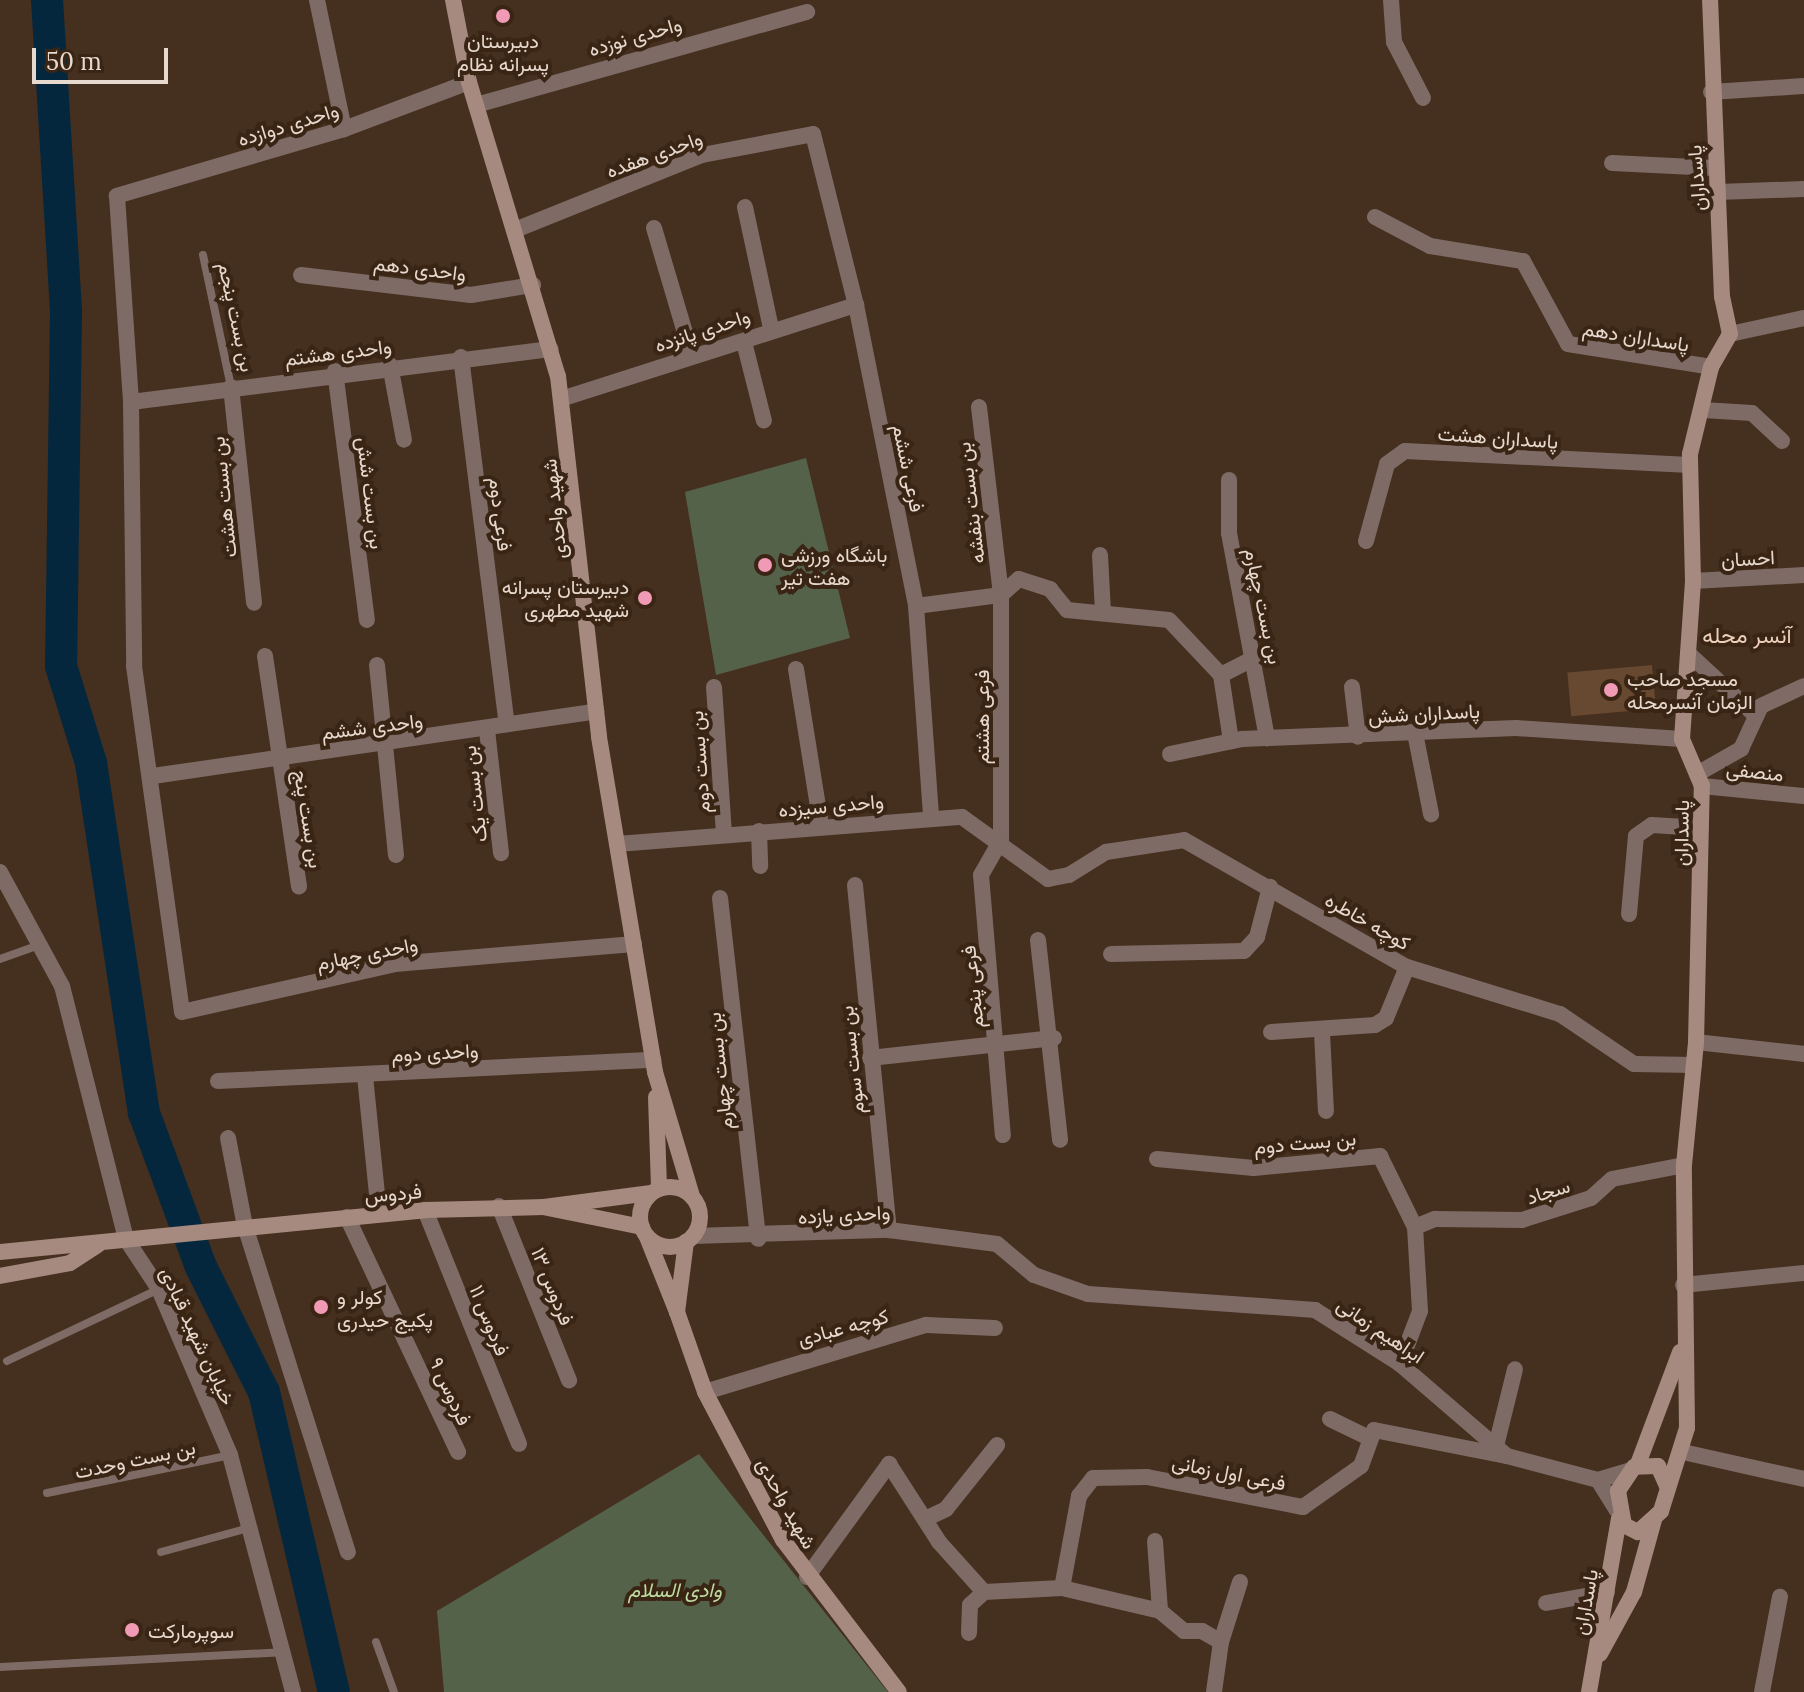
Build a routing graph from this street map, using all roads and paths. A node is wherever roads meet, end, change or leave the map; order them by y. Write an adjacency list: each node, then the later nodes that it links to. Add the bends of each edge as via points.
1 (317, 0): 11 (street)
2 (453, 0): 6 (street, شهید واحدی)
3 (1391, 0): 9 (street, via 1394,42)
4 (1710, 0): 8 (street, پاسداران)
5 (807, 12): 10 (street, واحدی نوزده)
6 (469, 82): 10 (street, شهید واحدی); 11 (street, واحدی دوازده)
7 (1803, 86): 8 (street)
8 (1711, 92): 14 (street, پاسداران)
9 (1423, 98)
10 (476, 105): 20 (street, شهید واحدی)
11 (344, 129): 37 (street, واحدی دوازده, via 117,196)
12 (813, 134): 20 (street, واحدی هفده, via 702,155); 24 (street, فرعی ششم)
13 (1612, 163): 14 (street)
14 (1714, 168): 16 (street, پاسداران)
15 (1804, 189): 16 (street)
16 (1718, 192): 27 (street, پاسداران)
17 (745, 207): 26 (street)
18 (1375, 217): 33 (street, پاسداران دهم, via 1430,246 1523,261 1568,344)
19 (654, 228): 30 (street)
20 (515, 230): 23 (street, شهید واحدی)
21 (203, 255): 35 (lane, بن بست پنجم)
22 (301, 275): 23 (street, واحدی دهم, via 471,295)
23 (533, 285): 29 (street, شهید واحدی)
24 (856, 305): 26 (street, واحدی پانزده); 51 (street, فرعی ششم)
25 (1804, 318): 27 (street)
26 (771, 328): 28 (street, واحدی پانزده)
27 (1730, 334): 33 (street, پاسداران)
28 (744, 342): 30 (street, واحدی پانزده); 40 (street)
29 (551, 349): 31 (street, واحدی هشتم); 36 (street, شهید واحدی)
30 (691, 353): 36 (street, واحدی پانزده)
31 (461, 357): 32 (street, واحدی هشتم); 65 (street, فرعی دوم)
32 (390, 365): 34 (street, واحدی هشتم); 41 (street)
33 (1711, 367): 39 (street, پاسداران)
34 (335, 371): 35 (street, واحدی هشتم); 53 (street, بن بست شش)
35 (231, 387): 37 (street, واحدی هشتم); 50 (street, بن بست هشت)
36 (561, 399): 63 (street, شهید واحدی)
37 (131, 402): 75 (street, via 134,666)
38 (979, 407): 49 (street, بن بست بنفشه)
39 (1703, 410): 42 (street, via 1752,413); 43 (street, پاسداران)
40 (764, 421)
41 (404, 440)
42 (1782, 441)
43 (1690, 465): 45 (street, پاسداران هشت, via 1405,451 1387,464); 48 (street, پاسداران)
44 (1229, 480): 56 (street, بن بست چهارم, via 1229,533)
45 (1366, 541)
46 (1100, 555): 52 (street)
47 (1804, 575): 48 (street, احسان)
48 (1693, 581): 54 (street, پاسداران)
49 (1001, 595): 51 (street); 52 (street, via 1019,579 1036,581 1067,610); 84 (street, فرعی هشتم)
50 (254, 603)
51 (916, 606): 79 (street, فرعی ششم)
52 (1103, 613): 59 (street, via 1169,620)
53 (367, 620)
54 (1688, 653): 64 (street); 70 (street, پاسداران)
55 (265, 656): 74 (street)
56 (1255, 658): 59 (street); 69 (street, بن بست چهارم)
57 (377, 665): 72 (street)
58 (796, 669): 80 (street)
59 (1221, 675): 71 (street)
60 (1804, 686): 64 (street, via 1761,706)
61 (714, 687): 83 (street, بن بست دوم)
62 (1352, 687): 68 (street)
63 (596, 711): 65 (street, واحدی ششم); 85 (street, شهید واحدی)
64 (1756, 716): 76 (street, via 1741,749)
65 (507, 724): 66 (street, واحدی ششم)
66 (487, 730): 72 (street, واحدی ششم); 86 (street, بن بست یک)
67 (1415, 733): 68 (street, پاسداران شش); 70 (street, پاسداران شش, via 1516,728); 78 (street)
68 (1358, 737): 69 (street, پاسداران شش)
69 (1267, 739): 71 (street, پاسداران شش)
70 (1682, 739): 76 (street, پاسداران)
71 (1231, 741): 73 (street, پاسداران شش)
72 (385, 746): 74 (street, واحدی ششم); 87 (street)
73 (1170, 754)
74 (279, 757): 75 (street, واحدی ششم); 92 (street, بن بست پنج)
75 (153, 776): 97 (street, واحدی چهارم, via 182,1012 395,964)
76 (1700, 780): 77 (street, منصفی); 81 (street, پاسداران)
77 (1804, 796)
78 (1431, 814)
79 (931, 817): 80 (street, واحدی سیزده); 84 (street, واحدی سیزده, via 962,817)
80 (821, 825): 82 (street, واحدی سیزده)
81 (1701, 828): 95 (street, via 1652,825 1636,836); 106 (street, پاسداران)
82 (759, 831): 83 (street, واحدی سیزده); 88 (street)
83 (724, 835): 85 (street, واحدی سیزده)
84 (1001, 840): 89 (street, واحدی سیزده); 105 (street, فرعی پنجم, via 981,875)
85 (617, 844): 97 (street, شهید واحدی)
86 (501, 853)
87 (396, 855)
88 (760, 866)
89 (1029, 870): 93 (street, كوچه خاطره, via 1048,879 1069,875 1106,852 1184,840)
90 (0, 872): 98 (street, خیابان شهید قبادی)
91 (855, 885): 108 (street, بن بست سوم)
92 (299, 887)
93 (1270, 887): 99 (street, via 1257,937 1244,951); 101 (street, كوچه خاطره)
94 (720, 898): 132 (street, بن بست چهارم)
95 (1629, 914)
96 (1038, 940): 104 (street)
97 (634, 944): 110 (street, شهید واحدی)
98 (39, 945): 100 (lane); 130 (street, خیابان شهید قبادی, via 62,986)
99 (1111, 954)
100 (0, 959)
101 (1407, 967): 103 (street, via 1386,1018); 109 (street, كوچه خاطره, via 1560,1014 1634,1064)
102 (1271, 1032): 103 (street)
103 (1322, 1033): 113 (street)
104 (1054, 1038): 105 (street); 116 (street)
105 (997, 1041): 108 (street); 114 (street, فرعی پنجم)
106 (1696, 1042): 107 (street); 109 (street, پاسداران)
107 (1804, 1054)
108 (870, 1058): 128 (street, بن بست سوم)
109 (1694, 1065): 118 (street, پاسداران)
110 (654, 1066): 111 (street, واحدی دوم); 119 (street); 120 (street)
111 (365, 1076): 112 (street, واحدی دوم); 124 (street)
112 (218, 1081)
113 (1326, 1111)
114 (1003, 1135)
115 (228, 1138): 126 (street)
116 (1060, 1140)
117 (1157, 1159): 127 (street, بن بست دوم, via 1254,1168 1380,1156)
118 (1684, 1165): 127 (street, سجاد, via 1612,1179 1577,1205 1522,1220 1435,1219); 138 (street, پاسداران)
119 (655, 1191): 120 (street); 122 (street); 129 (street, via 641,1209)
120 (692, 1196): 131 (street, via 700,1211)
121 (499, 1206): 122 (street, فردوس); 123 (street, فردوس); 146 (street, فردوس ۱۳)
122 (544, 1207): 129 (street)
123 (425, 1210): 124 (street, فردوس); 150 (street, فردوس ۱۱)
124 (379, 1214): 125 (street, فردوس)
125 (347, 1217): 126 (street, فردوس); 153 (street, فردوس ۹)
126 (245, 1226): 130 (street, فردوس); 167 (street)
127 (1415, 1227): 144 (street, بن بست دوم, via 1420,1311)
128 (889, 1230): 132 (street, واحدی یازده); 136 (street, واحدی یازده, via 997,1244)
129 (644, 1232): 131 (street, via 662,1245); 140 (street, شهید واحدی)
130 (131, 1238): 133 (street, فردوس); 139 (street, خیابان شهید قبادی)
131 (690, 1239): 132 (street, واحدی یازده); 140 (street)
132 (758, 1239)
133 (98, 1245): 134 (street); 137 (street, via 70,1263)
134 (0, 1252)
135 (1804, 1273): 138 (street)
136 (1034, 1275): 144 (street, ابراهیم زمانی, via 1088,1294 1315,1310)
137 (0, 1276)
138 (1683, 1285): 142 (street, پاسداران)
139 (159, 1289): 143 (lane); 155 (street, خیابان شهید قبادی)
140 (677, 1312): 147 (street, شهید واحدی)
141 (995, 1328): 147 (street, کوچه عبادی, via 926,1325)
142 (1683, 1343): 154 (street, پاسداران); 156 (street, پاسداران)
143 (7, 1361)
144 (1400, 1364): 152 (street, ابراهیم زمانی)
145 (1515, 1369): 152 (street)
146 (569, 1380)
147 (705, 1392): 168 (street, شهید واحدی)
148 (1330, 1419): 149 (street)
149 (1367, 1437): 152 (street, via 1380,1429); 170 (street, فرعی اول زمانی, via 1361,1466 1303,1507 1147,1477 1093,1478 1079,1496)
150 (519, 1444)
151 (997, 1445): 162 (street, via 946,1509)
152 (1501, 1451): 158 (street, ابراهیم زمانی)
153 (458, 1452)
154 (1683, 1452): 157 (street); 159 (street, پاسداران)
155 (230, 1455): 160 (lane, بن بست وحدت); 164 (street, خیابان شهید قبادی)
156 (1634, 1467): 158 (street); 159 (street, via 1658,1466); 161 (street, پاسداران)
157 (1804, 1479)
158 (1598, 1480): 161 (street)
159 (1667, 1486): 163 (street, پاسداران)
160 (47, 1493)
161 (1618, 1515): 163 (street, via 1638,1532); 172 (street, پاسداران)
162 (925, 1519): 168 (street, via 889,1464); 171 (street)
163 (1654, 1520): 180 (street, پاسداران, via 1634,1592)
164 (250, 1527): 166 (lane); 179 (street, خیابان شهید قبادی)
165 (1155, 1541): 175 (street)
166 (161, 1552)
167 (348, 1552)
168 (807, 1577): 184 (street, شهید واحدی)
169 (1240, 1582): 178 (street)
170 (1062, 1588): 171 (street); 175 (street)
171 (984, 1592): 176 (street, via 970,1605)
172 (1607, 1592): 174 (street); 180 (street, پاسداران)
173 (1780, 1597): 187 (street)
174 (1546, 1603)
175 (1160, 1611): 178 (street, via 1184,1631 1202,1631)
176 (969, 1633)
177 (376, 1642): 183 (lane)
178 (1221, 1642): 185 (street)
179 (283, 1652): 181 (lane); 182 (street, خیابان شهید قبادی)
180 (1594, 1666): 186 (street, پاسداران)
181 (0, 1667)
182 (293, 1692)
183 (394, 1692)
184 (899, 1692)
185 (1214, 1692)
186 (1589, 1692)
187 (1762, 1692)

